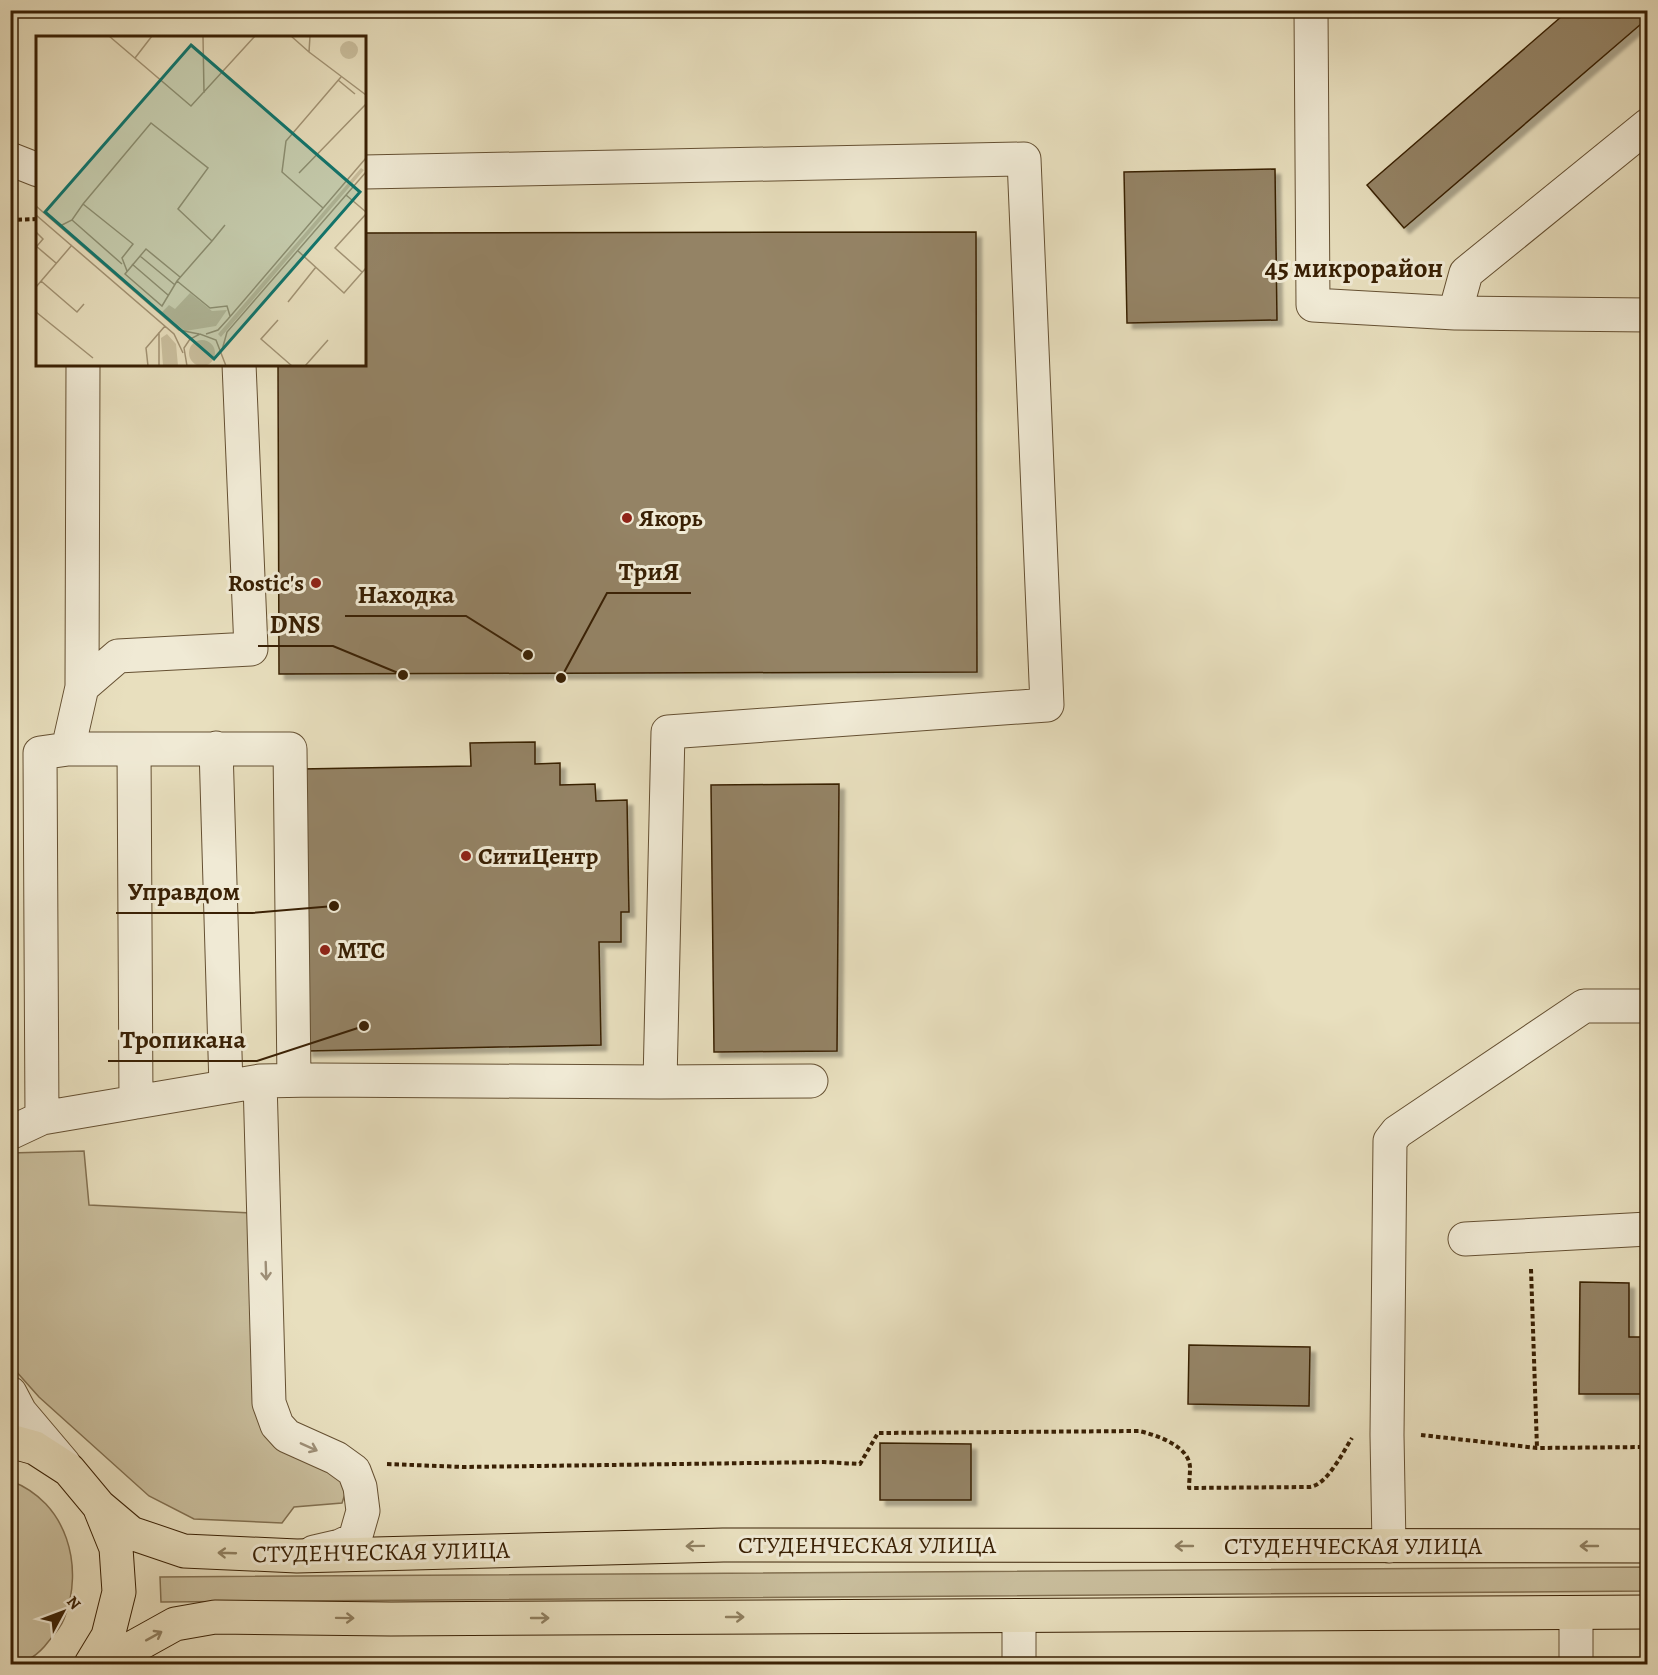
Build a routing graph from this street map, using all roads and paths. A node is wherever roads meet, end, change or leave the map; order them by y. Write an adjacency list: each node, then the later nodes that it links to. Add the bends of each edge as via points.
1 (1311, 10): 8 (street, via 1313,305)
2 (1647, 125): 8 (street, via 1466,273)
3 (10, 159): 4 (street)
4 (36, 169)
5 (366, 172): 19 (street, via 1024,159 1047,705 668,732)
6 (10, 219): 7 (path)
7 (36, 219)
8 (1455, 313): 9 (street)
9 (1647, 315)
10 (83, 366): 12 (street)
11 (239, 366): 12 (street, via 250,649 118,657)
12 (82, 687): 14 (street)
13 (216, 748): 15 (street); 17 (street, via 290,748); 21 (street)
14 (68, 749): 15 (street); 23 (street, via 40,753)
15 (134, 749): 22 (street)
16 (1647, 1006): 29 (street, via 1584,1006 1396,1132 1390,1141)
17 (294, 1080): 18 (street); 19 (street)
18 (260, 1081): 21 (street); 38 (street, one-way to 38, via 270,1403 276,1425 287,1436 336,1458 354,1471 363,1511 355,1539)
19 (660, 1082): 20 (street)
20 (811, 1082)
21 (226, 1087): 22 (street)
22 (136, 1102): 23 (street)
23 (42, 1118): 24 (street)
24 (10, 1133)
25 (1647, 1229): 26 (street)
26 (1530, 1236): 27 (street); 32 (path)
27 (1465, 1239)
28 (10, 1393): 34 (street, via 20,1412)
29 (1387, 1435): 32 (path, via 1422,1435); 33 (path, via 1354,1435 1327,1476 1310,1487 1189,1488 1188,1459 1170,1441 1139,1431 878,1433 860,1464); 36 (street)
30 (10, 1441): 34 (main road, via 35,1448)
31 (1647, 1447): 32 (path)
32 (1537, 1448)
33 (381, 1464)
34 (69, 1470): 35 (main road)
35 (99, 1506): 38 (main road, СТУДЕНЧЕСКАЯ УЛИЦА, one-way to 35, via 184,1551 131,1533); 42 (main road, via 116,1548 119,1592 108,1636)
36 (1389, 1546): 37 (main road, СТУДЕНЧЕСКАЯ УЛИЦА, one-way to 36); 38 (main road, СТУДЕНЧЕСКАЯ УЛИЦА, one-way to 38, via 723,1545)
37 (1647, 1546)
38 (297, 1556)
39 (1647, 1612): 40 (main road)
40 (1576, 1613): 41 (main road); 45 (street)
41 (1019, 1616): 43 (main road, one-way to 41, via 175,1624 215,1617); 44 (street)
42 (91, 1665)
43 (103, 1665)
44 (1019, 1665)
45 (1576, 1665)

